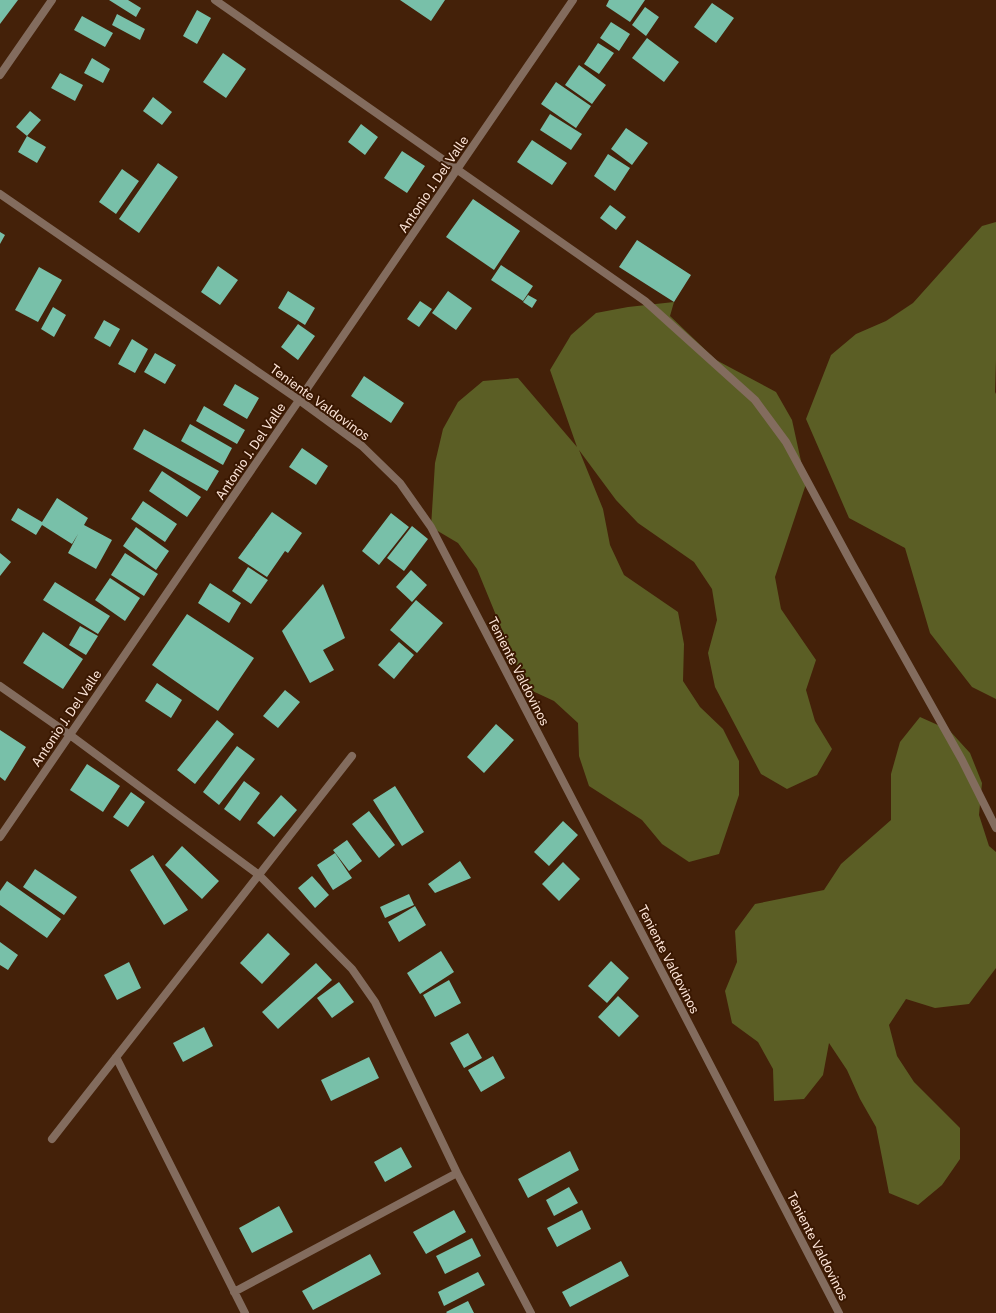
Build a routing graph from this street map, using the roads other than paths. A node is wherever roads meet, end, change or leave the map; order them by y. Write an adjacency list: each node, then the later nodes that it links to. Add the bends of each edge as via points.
1 (52, 0): 4 (street)
2 (215, 0): 5 (street)
3 (573, 0): 5 (street, Antonio J. Del Valle)
4 (0, 76)
5 (458, 169): 7 (street, Antonio J. Del Valle); 11 (street, via 645,301 756,400 786,442 962,760)
6 (0, 194): 7 (street, Teniente Valdovinos)
7 (299, 400): 9 (street, Antonio J. Del Valle); 20 (street, Teniente Valdovinos, via 362,446 400,483 431,527)
8 (0, 686): 9 (street)
9 (70, 735): 12 (street, Antonio J. Del Valle); 13 (street)
10 (352, 756): 13 (street)
11 (996, 828)
12 (0, 836)
13 (259, 875): 14 (street); 16 (street, via 352,970 375,1002)
14 (116, 1057): 15 (street); 17 (street)
15 (52, 1139)
16 (457, 1173): 17 (street); 19 (street)
17 (234, 1292): 18 (street)
18 (245, 1313)
19 (531, 1313)
20 (839, 1313)

